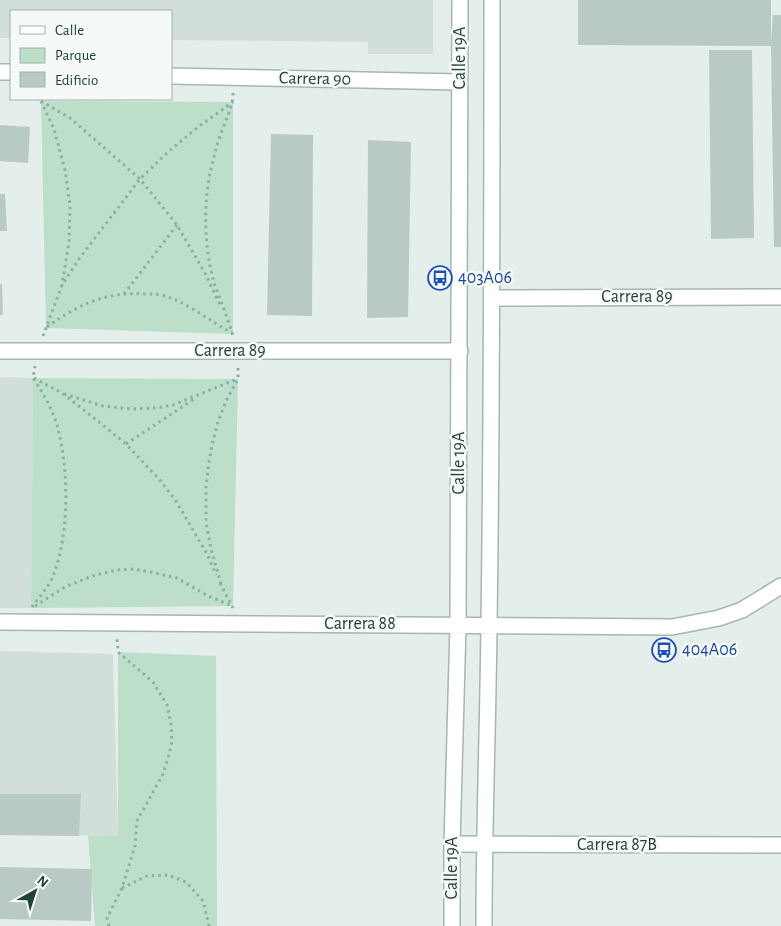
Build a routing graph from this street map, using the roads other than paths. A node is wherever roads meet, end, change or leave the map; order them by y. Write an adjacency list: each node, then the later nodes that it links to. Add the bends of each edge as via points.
1 (460, 0): 4 (street, Calle 19A)
2 (492, 0): 6 (street, Calle 19A)
3 (172, 76): 4 (street, Carrera 90)
4 (459, 82): 7 (street, Calle 19A)
5 (781, 297): 6 (street, Carrera 89)
6 (492, 298): 12 (street, Calle 19A)
7 (460, 351): 8 (street, Carrera 89); 11 (street, Calle 19A)
8 (0, 352)
9 (781, 586): 12 (street, Carrera 88, via 742,610 672,627)
10 (0, 622): 11 (street, Carrera 88)
11 (458, 625): 12 (street, Carrera 88); 13 (street, Calle 19A)
12 (489, 625): 14 (street, Calle 19A)
13 (452, 844): 14 (street, Carrera 87B); 16 (street, Calle 19A)
14 (484, 845): 15 (street, Carrera 87B); 17 (street, Calle 19A)
15 (781, 845)
16 (452, 926)
17 (484, 926)

